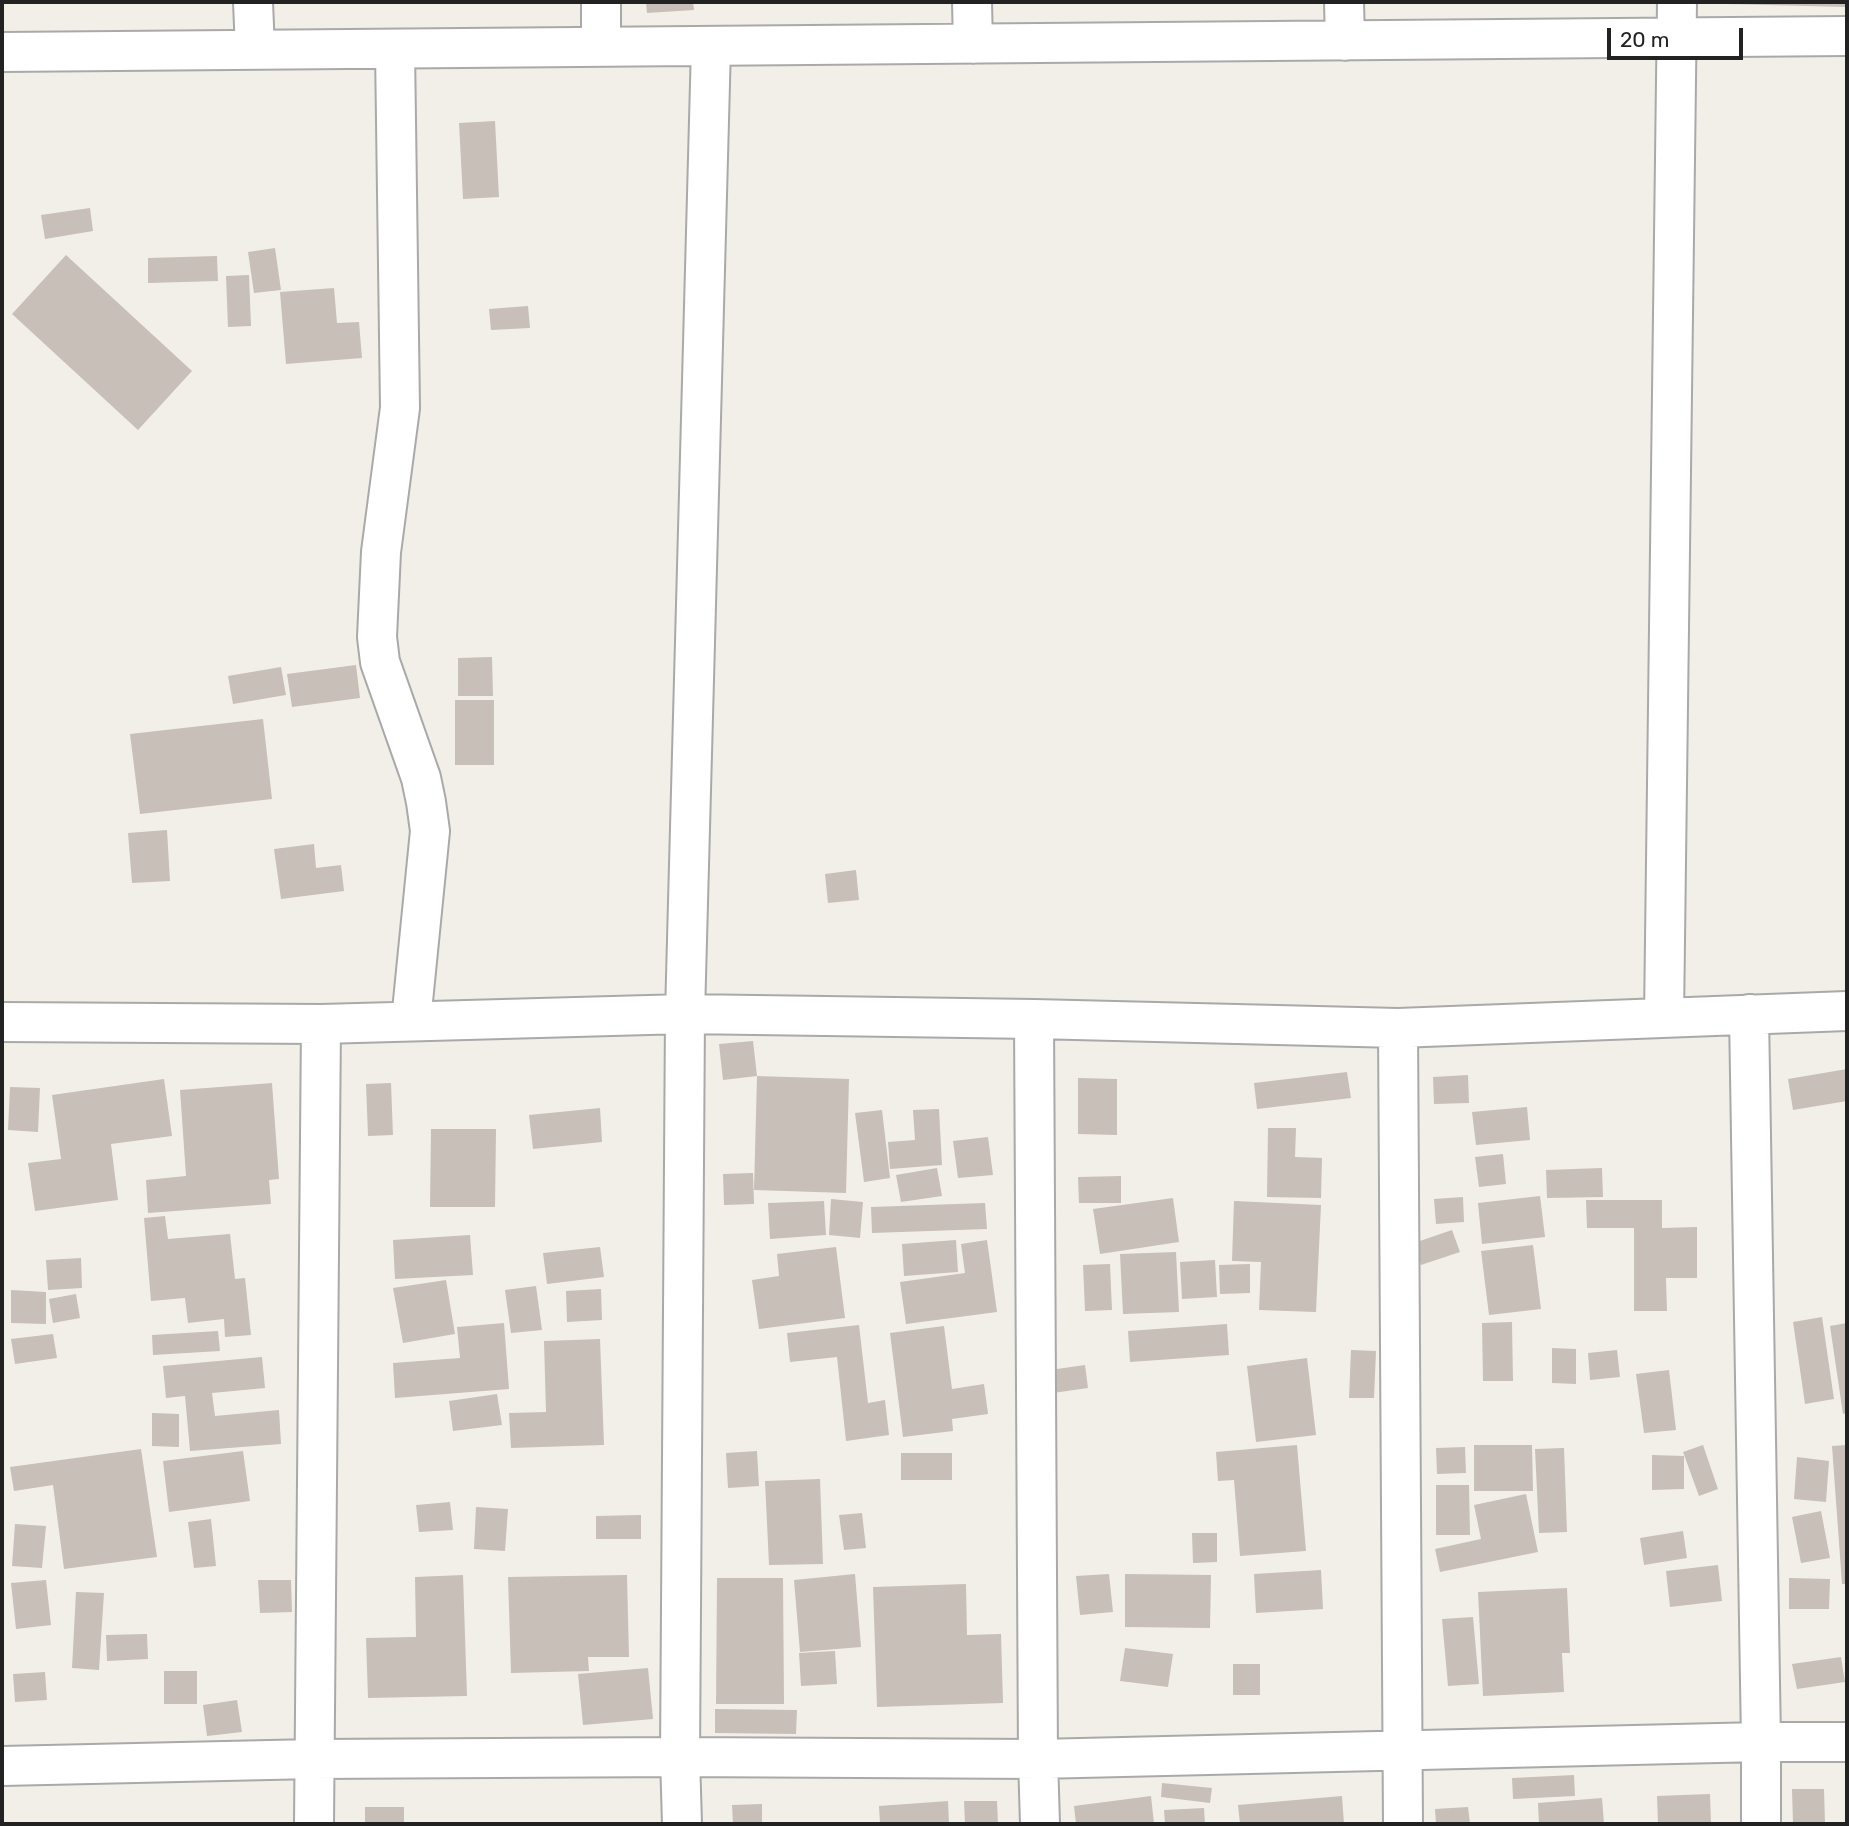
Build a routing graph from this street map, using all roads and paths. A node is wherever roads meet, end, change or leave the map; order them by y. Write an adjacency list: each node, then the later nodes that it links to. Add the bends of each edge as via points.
1 (253, 2): 12 (street)
2 (601, 2): 10 (street)
3 (972, 2): 8 (street)
4 (1344, 2): 7 (street)
5 (1677, 20): 6 (street); 7 (street); 17 (street)
6 (1847, 36)
7 (1345, 41): 8 (street)
8 (974, 44): 9 (street)
9 (711, 46): 10 (street); 15 (street)
10 (601, 47): 11 (street)
11 (395, 49): 12 (street); 19 (street, via 400,408 381,552 377,637 380,662 421,778 430,831)
12 (255, 50): 13 (street)
13 (2, 52)
14 (1847, 1011): 16 (street)
15 (685, 1014): 18 (street); 19 (street); 26 (street)
16 (1749, 1014): 17 (street); 23 (street)
17 (1664, 1018): 22 (street)
18 (1034, 1019): 22 (street); 28 (street)
19 (411, 1021): 21 (street)
20 (2, 1022): 21 (street)
21 (321, 1024): 27 (street)
22 (1398, 1028): 25 (street)
23 (1761, 1741): 24 (street); 25 (street); 34 (street)
24 (1847, 1742)
25 (1401, 1749): 28 (street); 33 (street)
26 (680, 1757): 27 (street); 28 (street); 31 (street)
27 (314, 1759): 29 (street); 30 (street)
28 (1038, 1759): 32 (street)
29 (2, 1766)
30 (314, 1824)
31 (682, 1824)
32 (1040, 1824)
33 (1403, 1824)
34 (1761, 1824)

